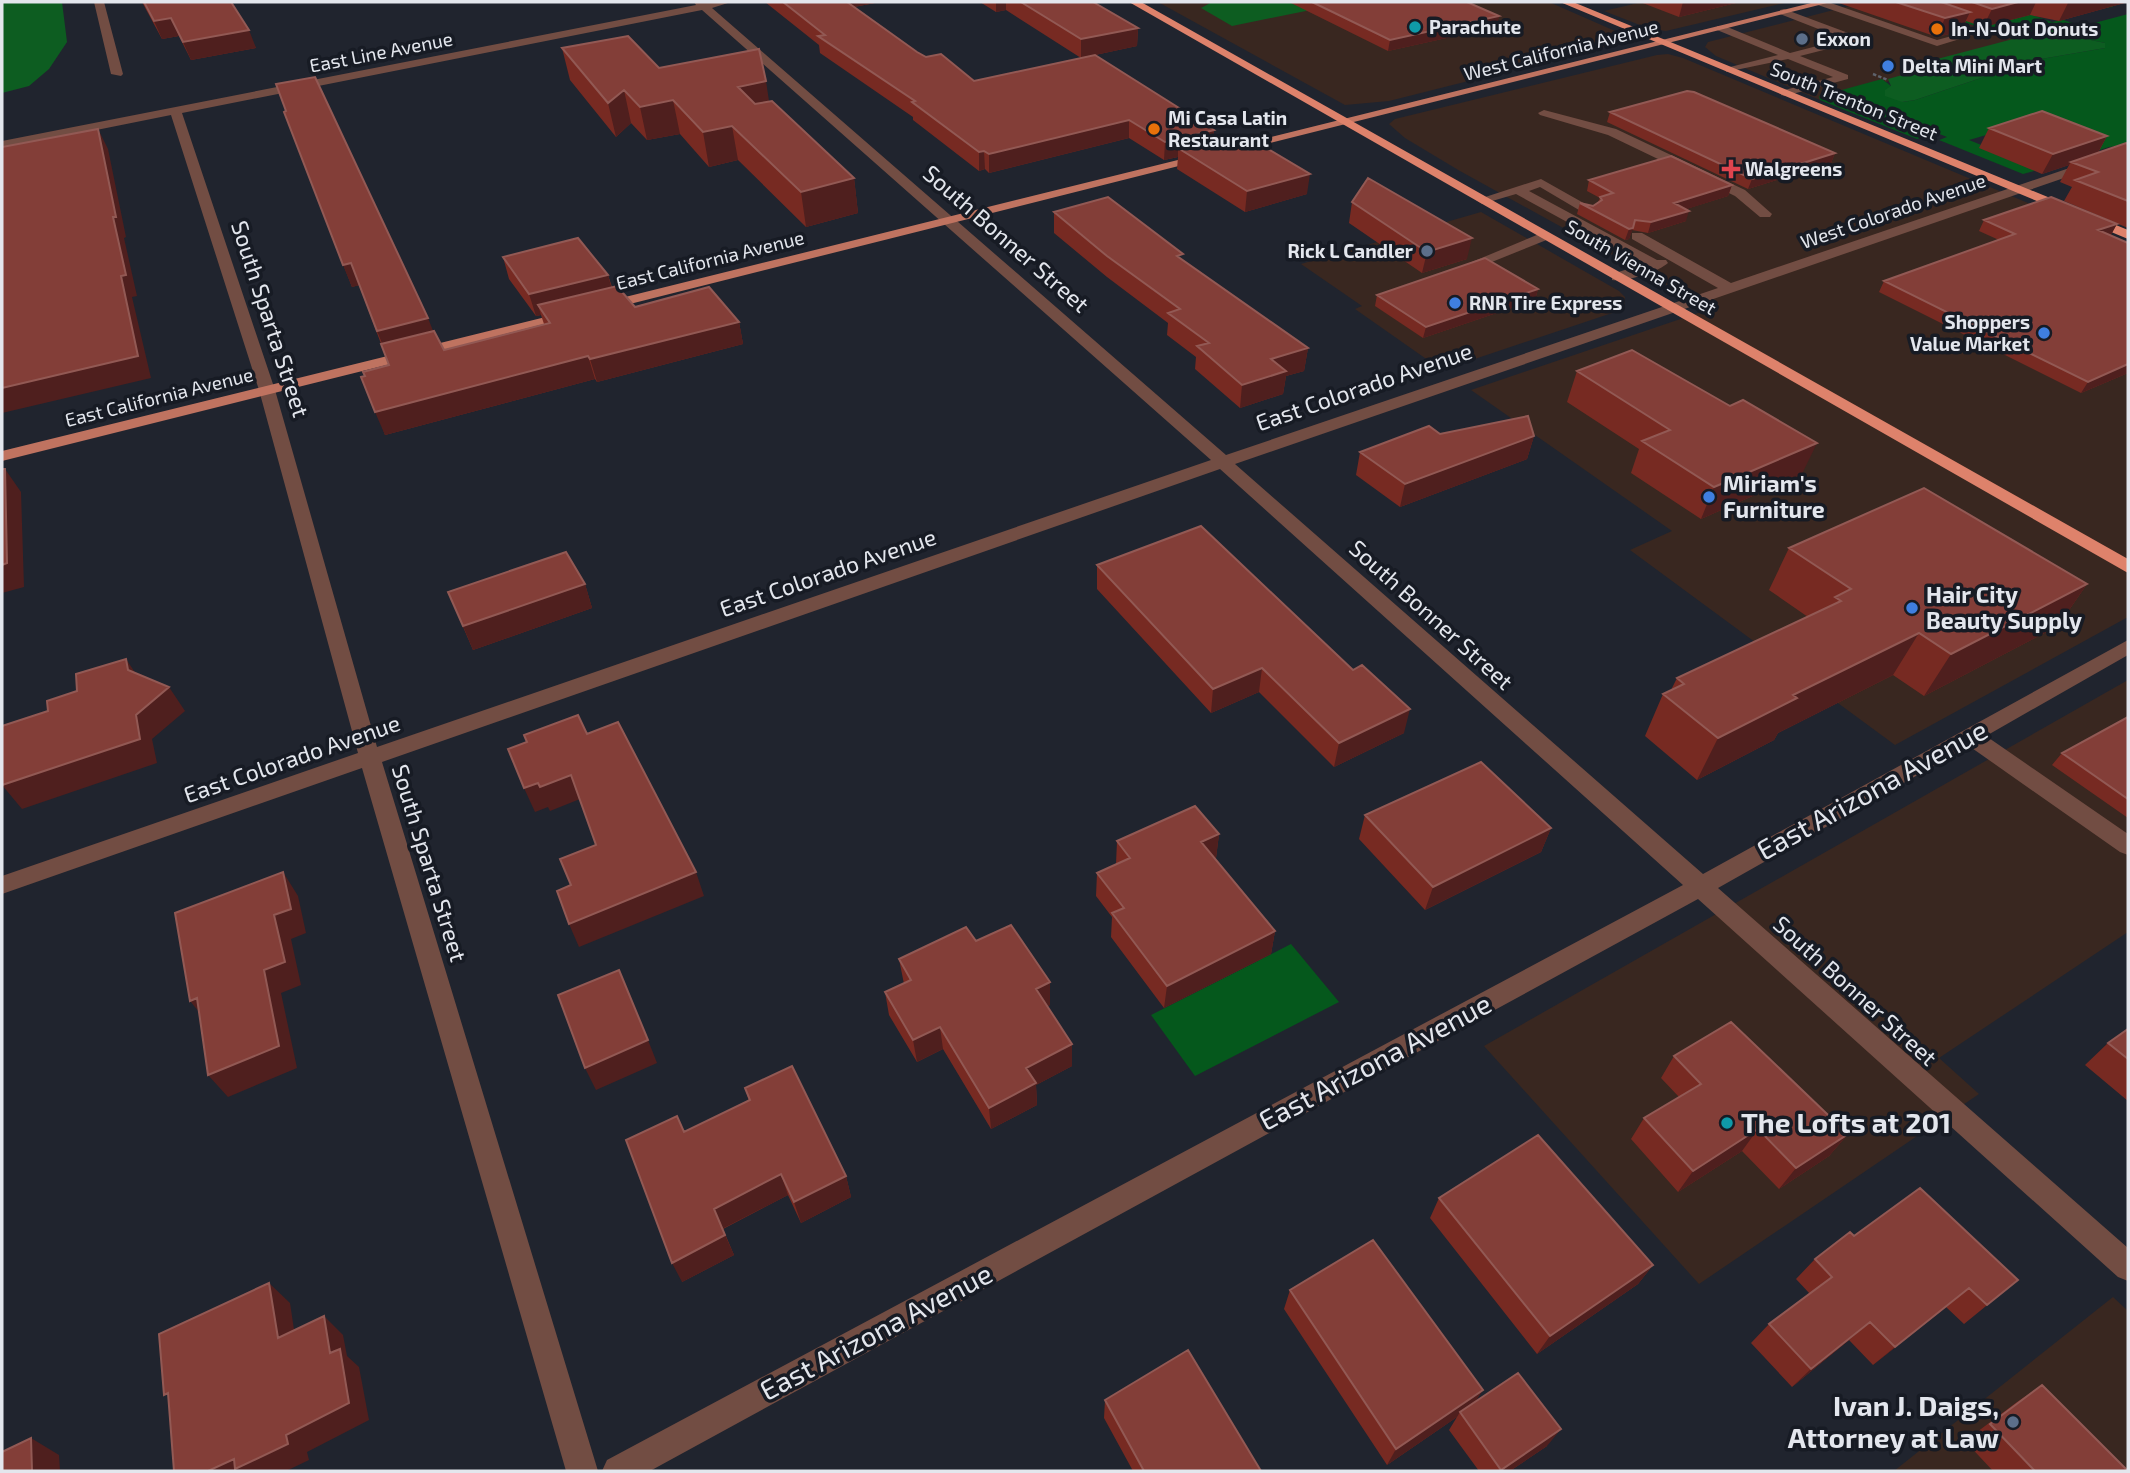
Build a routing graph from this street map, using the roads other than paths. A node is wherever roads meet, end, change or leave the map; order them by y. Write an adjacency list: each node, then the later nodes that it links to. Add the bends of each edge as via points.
1 (99, 2): 13 (street)
2 (726, 2): 6 (street, East Line Avenue)
3 (1134, 2): 17 (highway, South Vienna Street)
4 (1565, 2): 10 (highway, South Trenton Street)
5 (1824, 2): 7 (main road, West California Avenue); 8 (street, via 1937,44 1981,31)
6 (702, 4): 15 (street, East Line Avenue); 25 (street, South Bonner Street)
7 (1784, 12): 9 (main road, West California Avenue); 11 (street, via 1855,39)
8 (1956, 23)
9 (1721, 28): 10 (main road, West California Avenue); 11 (street)
10 (1663, 42): 12 (highway, South Trenton Street); 17 (main road, West California Avenue)
11 (1789, 55): 12 (street); 14 (street, via 1844,77)
12 (1730, 70): 14 (highway, South Trenton Street)
13 (117, 74)
14 (1785, 93): 20 (highway, South Trenton Street)
15 (175, 110): 18 (street, East Line Avenue); 35 (street, South Sparta Street)
16 (1544, 113): 24 (street, via 1612,132 1740,193)
17 (1345, 122): 22 (highway, South Vienna Street); 25 (main road, East California Avenue)
18 (2, 145)
19 (2128, 152): 20 (street, West Colorado Avenue)
20 (2017, 188): 26 (highway, South Trenton Street); 33 (street, West Colorado Avenue)
21 (1518, 190): 22 (street); 23 (street, via 1541,183); 30 (street)
22 (1482, 200): 27 (highway, South Vienna Street)
23 (1589, 210)
24 (1765, 214)
25 (949, 221): 35 (main road, East California Avenue); 37 (street, South Bonner Street)
26 (2128, 235)
27 (1544, 236): 31 (street); 32 (highway, South Vienna Street)
28 (1637, 236): 29 (street)
29 (1676, 258): 30 (street); 33 (street)
30 (1656, 265): 32 (street)
31 (1450, 272)
32 (1617, 277): 34 (highway, South Vienna Street)
33 (1729, 288): 34 (street, West Colorado Avenue)
34 (1671, 309): 37 (street, East Colorado Avenue); 38 (highway, South Vienna Street)
35 (267, 390): 36 (main road, East California Avenue); 41 (street, South Sparta Street)
36 (2, 456)
37 (1223, 462): 41 (street, East Colorado Avenue); 44 (street, South Bonner Street)
38 (2128, 567)
39 (2128, 647): 40 (street, East Arizona Avenue)
40 (1969, 736): 42 (street); 44 (street, East Arizona Avenue)
41 (370, 758): 43 (street, East Colorado Avenue); 46 (street, South Sparta Street)
42 (2122, 842)
43 (2, 885)
44 (1700, 887): 45 (street, South Bonner Street); 47 (street, East Arizona Avenue)
45 (2128, 1267)
46 (582, 1471)
47 (618, 1471)

